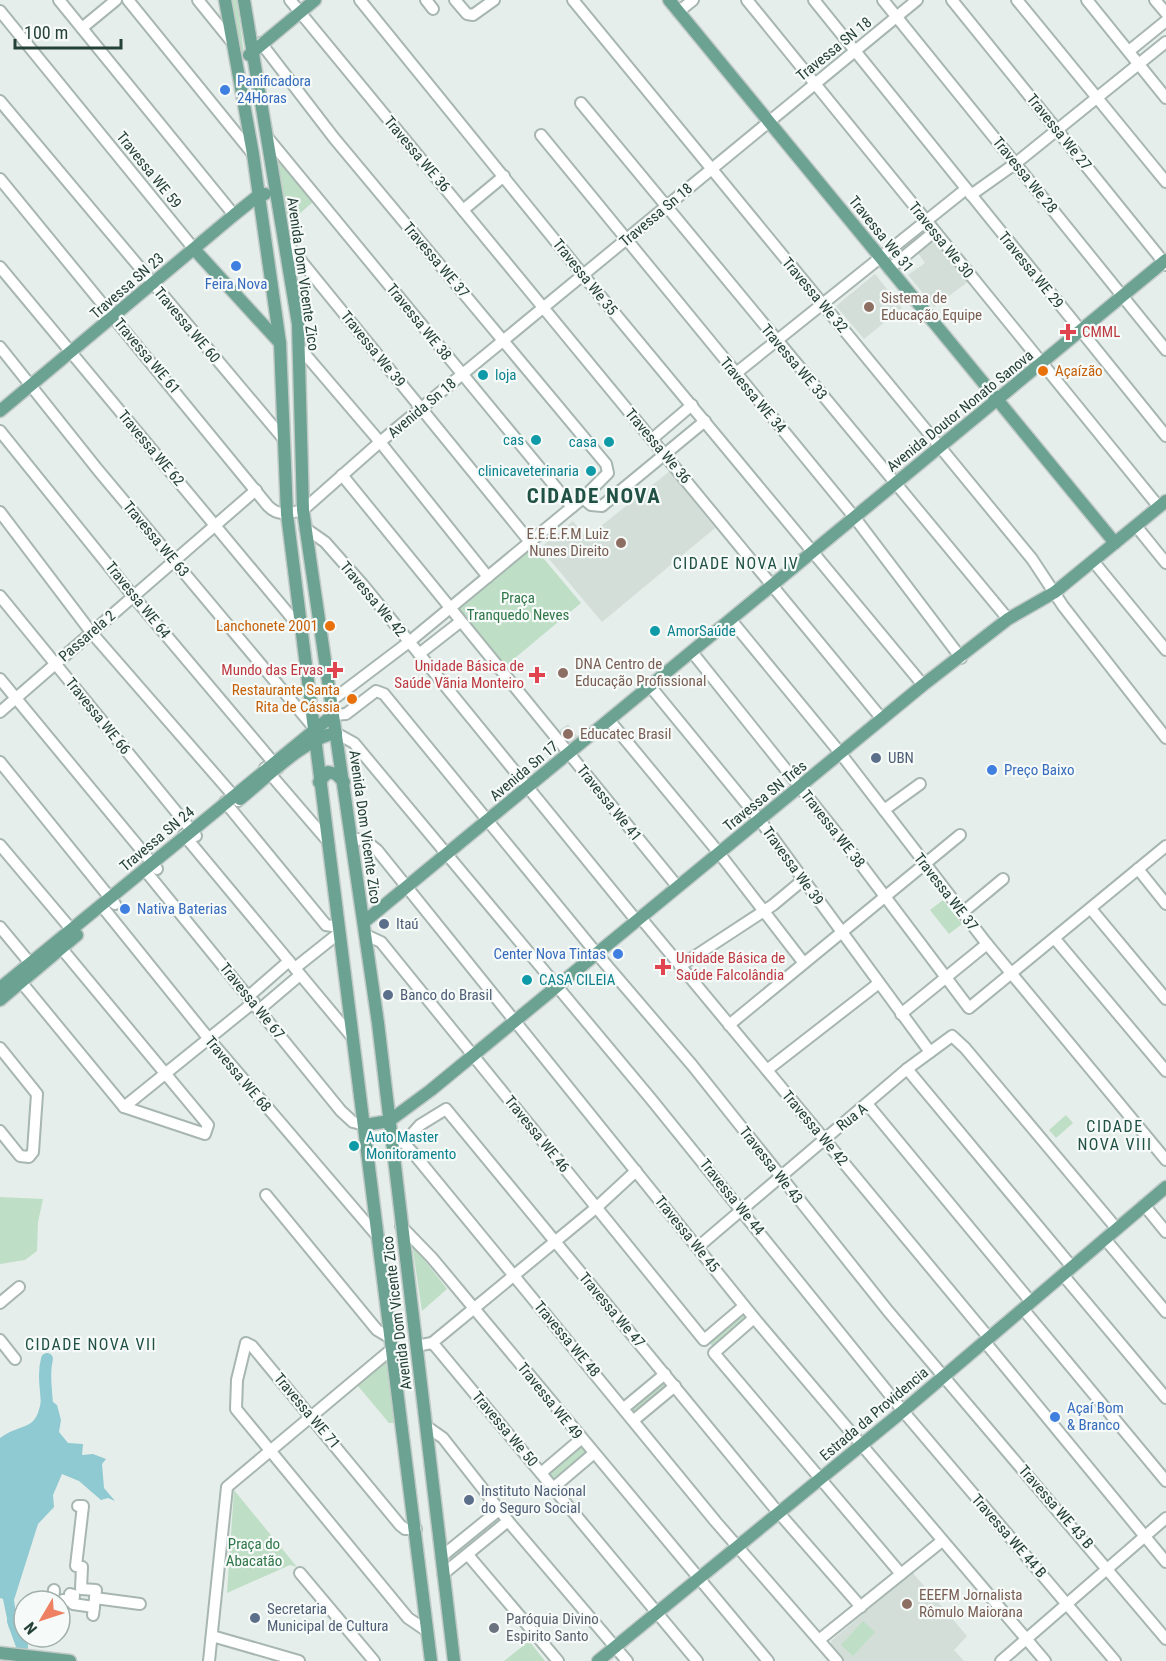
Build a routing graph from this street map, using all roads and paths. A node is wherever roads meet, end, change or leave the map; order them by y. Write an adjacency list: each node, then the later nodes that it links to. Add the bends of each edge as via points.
1 (59, 0): 30 (street)
2 (116, 0): 30 (street)
3 (128, 0): 47 (street)
4 (198, 0): 31 (street)
5 (225, 0): 31 (main road)
6 (244, 0): 33 (main road, Avenida Dom Vicente Zico)
7 (290, 0): 25 (street, Travessa WE 36)
8 (315, 0): 25 (main road)
9 (360, 0): 50 (street, Travessa We 35)
10 (455, 0): 23 (street, via 470,15)
11 (494, 0): 23 (street)
12 (573, 0): 49 (street, Travessa We 32)
13 (669, 0): 26 (main road, Travessa We 31)
14 (693, 0): 26 (street)
15 (747, 0): 38 (street, Travessa We 30)
16 (814, 0): 34 (street)
17 (883, 0): 28 (street, Travessa We 28)
18 (917, 0): 28 (street, Travessa SN 18)
19 (952, 0): 44 (street, Travessa We 27)
20 (1017, 0): 39 (street)
21 (1087, 0): 35 (street)
22 (1155, 0): 27 (street)
23 (479, 4)
24 (0, 11): 63 (street, Travessa WE 59)
25 (300, 12): 33 (main road); 57 (street, Travessa WE 36)
26 (678, 12): 43 (main road, Travessa We 31)
27 (1166, 13)
28 (897, 16): 34 (street, Travessa SN 18); 48 (street, Travessa We 28)
29 (1166, 21): 35 (street)
30 (82, 28): 58 (street)
31 (232, 42): 36 (main road)
32 (1166, 42): 37 (street)
33 (257, 47): 36 (main road); 46 (main road, Avenida Dom Vicente Zico); 76 (street, Travessa WE 37)
34 (856, 50): 38 (street, Travessa SN 18); 54 (street)
35 (1129, 51): 37 (street)
36 (236, 63): 47 (main road)
37 (1139, 64): 39 (street); 40 (street)
38 (813, 85): 43 (street, Travessa SN 18); 59 (street, Travessa We 30)
39 (1097, 98): 44 (street); 52 (street)
40 (1166, 98)
41 (0, 101): 69 (street, Travessa WE 60)
42 (581, 103): 56 (street, Travessa WE 33)
43 (770, 121): 49 (street, Travessa Sn 18); 64 (main road, Travessa We 31)
44 (1057, 130): 48 (street); 65 (street, Travessa We 27)
45 (541, 135): 62 (street, Travessa WE 34)
46 (267, 137): 53 (main road, Avenida Dom Vicente Zico); 84 (street, Travessa WE 38)
47 (253, 154): 55 (main road)
48 (1016, 163): 54 (street); 70 (street, Travessa We 28)
49 (710, 170): 56 (street, Travessa Sn 18); 71 (street, Travessa We 32)
50 (504, 176): 57 (street); 68 (street, Travessa We 35)
51 (0, 179): 73 (street, Travessa WE 61)
52 (1166, 182)
53 (277, 192): 55 (main road, Travessa SN 23); 61 (main road, Avenida Dom Vicente Zico)
54 (968, 192): 59 (street); 74 (street, Travessa WE 29)
55 (259, 195): 58 (main road, Travessa SN 23); 77 (main road)
56 (665, 207): 62 (street, Travessa Sn 18); 75 (street, Travessa WE 33)
57 (463, 210): 72 (street, Travessa WE 36)
58 (234, 215): 63 (main road, Travessa SN 23)
59 (925, 221): 60 (street, Travessa We 30); 64 (street)
60 (934, 232): 67 (street); 82 (street, Travessa We 30)
61 (284, 240): 79 (main road, Avenida Dom Vicente Zico); 88 (street, Travessa We 39)
62 (626, 241): 68 (street, Travessa Sn 18); 83 (street, Travessa WE 34)
63 (194, 249): 69 (main road, Travessa SN 23); 77 (main road, Travessa WE 59)
64 (881, 257): 67 (main road, Travessa We 31); 71 (street)
65 (1165, 263): 70 (main road, Avenida Doutor Nonato Sanova)
66 (0, 267): 81 (street, Travessa WE 62)
67 (889, 269): 86 (main road, Travessa We 31)
68 (583, 275): 72 (street, Travessa Sn 18); 87 (street, Travessa We 35)
69 (152, 284): 73 (main road, Travessa SN 23); 93 (street, Travessa WE 60)
70 (1123, 297): 74 (main road, Avenida Doutor Nonato Sanova); 80 (street, Travessa We 28)
71 (823, 305): 75 (street); 96 (street, Travessa We 32)
72 (542, 309): 76 (street, Avenida Sn 18); 94 (street, Travessa We 36)
73 (114, 317): 81 (main road, Travessa SN 23); 100 (street, Travessa WE 61)
74 (1080, 332): 82 (main road, Avenida Doutor Nonato Sanova); 92 (street, Travessa WE 29)
75 (776, 340): 83 (street); 99 (street, Travessa WE 33)
76 (503, 341): 84 (street, Avenida Sn 18); 101 (street, Travessa WE 37, via 606,464 607,477)
77 (280, 343): 93 (main road)
78 (0, 347): 85 (street, Travessa WE 63)
79 (300, 347): 95 (street); 104 (main road, Avenida Dom Vicente Zico)
80 (1166, 350)
81 (72, 353): 85 (main road, Travessa SN 23); 108 (street, Travessa WE 62)
82 (1041, 364): 86 (main road, Avenida Doutor Nonato Sanova); 102 (street, Travessa We 30)
83 (735, 374): 107 (street, Travessa WE 34)
84 (462, 375): 88 (street, Avenida Sn 18); 103 (street, Travessa WE 38)
85 (31, 385): 89 (main road, Travessa SN 23); 114 (street, Travessa WE 63)
86 (998, 400): 96 (main road, Avenida Doutor Nonato Sanova); 112 (main road, Travessa We 31)
87 (692, 405): 90 (street, Travessa We 35); 94 (street)
88 (422, 408): 95 (street, Avenida Sn 18); 111 (street, Travessa We 39)
89 (0, 411)
90 (705, 421): 97 (street); 113 (street, Travessa We 35)
91 (0, 431): 121 (street, Travessa WE 64)
92 (1166, 436)
93 (282, 437): 106 (main road)
94 (652, 438): 97 (street, Travessa We 36)
95 (380, 442): 98 (street, Avenida Sn 18); 117 (street)
96 (940, 448): 99 (main road, Avenida Doutor Nonato Sanova); 119 (street, Travessa We 32)
97 (665, 453): 101 (street, via 602,506 591,505); 118 (street, Travessa We 36)
98 (342, 475): 104 (street, Avenida Sn 18); 122 (street)
99 (895, 483): 107 (main road, Avenida Doutor Nonato Sanova); 123 (street, Travessa WE 33)
100 (255, 490): 106 (street, Travessa WE 61, via 272,510); 108 (street, Passarela 2)
101 (583, 498): 103 (street)
102 (1162, 504): 109 (main road, Travessa SN Três)
103 (572, 507): 111 (street)
104 (303, 510): 106 (street); 110 (main road, Avenida Dom Vicente Zico)
105 (0, 512): 127 (street)
106 (287, 514): 126 (main road)
107 (855, 518): 113 (main road, Avenida Doutor Nonato Sanova); 132 (street, Travessa WE 34)
108 (215, 525): 114 (street, Passarela 2); 126 (street, Travessa WE 62)
109 (1136, 526): 112 (main road, Travessa SN Três); 116 (street)
110 (305, 528): 128 (street, Travessa We 42, via 325,542); 138 (main road, Avenida Dom Vicente Zico)
111 (530, 542): 117 (street)
112 (1115, 543): 115 (main road, Travessa SN Três)
113 (813, 552): 118 (main road, Avenida Doutor Nonato Sanova); 135 (street)
114 (174, 561): 121 (street, Passarela 2); 144 (street, Travessa WE 63)
115 (1093, 561): 119 (main road, Travessa SN Três); 129 (street)
116 (1166, 563)
117 (488, 577): 122 (street)
118 (772, 585): 124 (main road, Avenida Sn 17); 141 (street)
119 (1055, 592): 123 (main road, Travessa SN Três); 145 (street)
120 (0, 596): 133 (street, Travessa WE 66)
121 (133, 596): 127 (street, Passarela 2); 149 (street, Travessa WE 64)
122 (449, 608): 125 (street, Travessa We 41); 128 (street)
123 (1008, 619): 132 (main road, Travessa SN Três)
124 (731, 620): 130 (main road, Avenida Sn 17); 147 (street, Travessa WE 37)
125 (460, 622): 131 (street); 146 (street, Travessa We 41)
126 (302, 630): 144 (main road)
127 (91, 632): 133 (street, Passarela 2); 155 (street)
128 (409, 642): 131 (street, Travessa We 42); 138 (street)
129 (1166, 650)
130 (692, 652): 136 (main road, Avenida Sn 17); 153 (street, Travessa WE 38)
131 (419, 654): 154 (street, Travessa We 42)
132 (961, 658): 135 (main road, Travessa SN Três)
133 (55, 663): 137 (street, Passarela 2); 160 (street, Travessa WE 66)
134 (0, 679): 137 (street, Travessa We 67)
135 (923, 685): 141 (main road, Travessa SN Três)
136 (650, 686): 142 (main road, Avenida Sn 17); 157 (street, Travessa We 39)
137 (16, 699): 139 (street, Passarela 2); 168 (street, Travessa We 67)
138 (331, 701): 140 (main road, Avenida Dom Vicente Zico)
139 (0, 712)
140 (333, 715): 143 (main road, Avenida Dom Vicente Zico); 144 (main road, Travessa SN 24); 158 (street, via 346,714 376,691 382,692)
141 (882, 719): 147 (main road, Travessa SN Três)
142 (609, 720): 146 (main road, Avenida Sn 17); 165 (street)
143 (336, 734): 144 (main road, Travessa SN 24); 151 (main road, Avenida Dom Vicente Zico); 166 (street, via 354,743)
144 (316, 735): 149 (main road, Travessa SN 24); 150 (main road)
145 (1166, 738)
146 (569, 753): 154 (main road, Avenida Sn 17); 172 (street, Travessa We 41)
147 (841, 754): 153 (main road, Travessa SN Três); 156 (street, Travessa WE 37)
148 (0, 762): 176 (street, Travessa WE 68)
149 (272, 768): 155 (main road, Travessa SN 24); 162 (street, Travessa WE 64)
150 (319, 782): 151 (main road, via 328,772); 162 (main road)
151 (344, 782): 161 (main road, Avenida Dom Vicente Zico)
152 (920, 784): 156 (street)
153 (800, 786): 157 (main road, Travessa SN Três); 174 (street, Travessa WE 38)
154 (528, 787): 158 (main road, Avenida Sn 17); 180 (street)
155 (231, 801): 160 (main road, Travessa SN 24); 183 (street, via 327,925)
156 (884, 810): 167 (street, Travessa WE 37)
157 (759, 819): 165 (main road, Travessa SN Três); 171 (street, Travessa We 39)
158 (487, 820): 166 (main road, Avenida Sn 17); 189 (street)
159 (960, 835): 167 (street)
160 (190, 836): 168 (main road, Travessa SN 24); 193 (street)
161 (352, 838): 173 (street, via 373,846); 182 (main road, Avenida Dom Vicente Zico)
162 (326, 840): 183 (main road)
163 (0, 845): 185 (street)
164 (1166, 846): 169 (street)
165 (719, 853): 172 (main road, Travessa SN Três); 178 (street)
166 (448, 854): 173 (main road, Avenida Sn 17); 198 (street)
167 (924, 864): 174 (street); 179 (street, Travessa WE 37)
168 (150, 869): 176 (main road, Travessa SN 24); 202 (street, Travessa We 67)
169 (1138, 869): 175 (street); 177 (street)
170 (1003, 879): 179 (street)
171 (803, 880): 178 (street); 184 (street, Travessa We 39)
172 (678, 886): 180 (main road, Travessa SN Três)
173 (406, 888): 182 (main road); 204 (street)
174 (883, 896): 184 (street); 195 (street, Travessa WE 38)
175 (1166, 904)
176 (108, 905): 185 (main road, Travessa SN 24); 207 (street, Travessa WE 68)
177 (1091, 909): 186 (street); 200 (street)
178 (763, 911): 190 (street); 192 (street)
179 (962, 913): 187 (street, Travessa WE 37)
180 (638, 918): 189 (main road, Travessa SN Três); 192 (street, Travessa We 42)
181 (0, 927): 191 (street)
182 (365, 929): 210 (street, Travessa WE 46, via 381,942); 217 (main road, Avenida Dom Vicente Zico)
183 (339, 930): 193 (street); 206 (main road)
184 (841, 931): 190 (street); 197 (street, Travessa We 39)
185 (74, 932): 188 (main road, Travessa SN 24)
186 (1055, 939): 194 (street); 213 (street)
187 (987, 944): 194 (street, Travessa WE 37); 195 (street)
188 (59, 945): 191 (main road, Travessa SN 24); 214 (street)
189 (597, 954): 198 (main road, Travessa SN Três); 224 (street, Travessa We 43, via 692,1065)
190 (803, 962): 205 (street)
191 (33, 966): 196 (main road, Travessa SN 24)
192 (680, 966): 205 (street, Travessa We 42)
193 (295, 968): 202 (street); 202 (street); 206 (street)
194 (1011, 974): 195 (street, Travessa WE 38, via 969,1008); 222 (street, Travessa WE 37)
195 (945, 977): 203 (street)
196 (18, 978): 199 (main road, Travessa SN 24); 201 (main road, Travessa SN 24); 216 (street)
197 (879, 982): 203 (street, Travessa We 39); 212 (street)
198 (557, 987): 204 (main road, Travessa SN Três); 229 (street, Travessa We 44)
199 (0, 988)
200 (1166, 999)
201 (0, 1000)
202 (254, 1002): 207 (street); 218 (street, Travessa We 67, via 347,1117)
203 (901, 1014): 209 (street, Travessa We 39)
204 (513, 1022): 210 (main road, Travessa SN Três); 223 (street, Travessa We 45)
205 (729, 1025): 212 (street, Travessa We 42)
206 (353, 1038): 218 (main road, Avenida Dom Vicente Zico, via 362,1053)
207 (209, 1039): 214 (street); 233 (street, Travessa WE 68)
208 (0, 1048): 219 (street, via 37,1094 34,1150 29,1157 20,1156)
209 (930, 1052): 211 (street, Rua A); 231 (street, Rua A, via 952,1036)
210 (472, 1056): 217 (main road, Travessa SN Três); 228 (street, Travessa WE 46)
211 (907, 1069): 215 (street, Rua A); 237 (street)
212 (767, 1070): 220 (street, Travessa We 42)
213 (1166, 1071)
214 (165, 1074): 216 (street); 216 (street, via 208,1125 202,1135)
215 (868, 1105): 220 (street, Rua A); 242 (street)
216 (124, 1107)
217 (389, 1121): 218 (main road); 221 (main road, Avenida Dom Vicente Zico)
218 (367, 1125): 233 (main road, Avenida Dom Vicente Zico)
219 (0, 1131)
220 (824, 1139): 224 (street, Rua A); 247 (street, Travessa We 42)
221 (398, 1142): 230 (main road, Avenida Dom Vicente Zico); 235 (street, Travessa We 47, via 446,1109); 238 (street, Travessa WE 48)
222 (1166, 1160)
223 (636, 1171): 228 (street); 236 (street, Travessa We 45)
224 (780, 1177): 229 (street, Rua A); 253 (street, Travessa We 43)
225 (1166, 1187): 227 (main road, Estrada da Providencia)
226 (266, 1195): 249 (street)
227 (1144, 1205): 231 (main road, Estrada da Providencia); 232 (street)
228 (597, 1207): 235 (street); 241 (street, Travessa WE 46, via 704,1340)
229 (742, 1210): 236 (street, Rua A); 257 (street, Travessa We 44)
230 (401, 1226): 243 (street, Travessa WE 49); 250 (main road, Avenida Dom Vicente Zico)
231 (1117, 1229): 234 (main road, Estrada da Providencia)
232 (1166, 1232)
233 (380, 1238): 249 (main road, Avenida Dom Vicente Zico)
234 (1105, 1239): 237 (main road, Estrada da Providencia); 244 (street)
235 (555, 1242): 238 (street); 252 (street, Travessa We 47)
236 (698, 1247): 241 (street, Travessa We 45)
237 (1067, 1271): 242 (main road, Estrada da Providencia); 255 (street)
238 (514, 1277): 243 (street); 256 (street, Travessa WE 48)
239 (19, 1287): 240 (street)
240 (0, 1303)
241 (744, 1306): 245 (street, Travessa We 45)
242 (1027, 1306): 247 (main road, Estrada da Providencia); 267 (street)
243 (474, 1309): 248 (street); 261 (street, Travessa WE 49)
244 (1166, 1312)
245 (754, 1318): 262 (street, Travessa We 45); 266 (street, via 714,1353)
246 (0, 1340): 251 (street)
247 (987, 1340): 253 (main road, Estrada da Providencia); 275 (street, Travessa We 42)
248 (432, 1343): 250 (street); 265 (street, Travessa We 50)
249 (392, 1344): 258 (street); 274 (main road, Avenida Dom Vicente Zico)
250 (416, 1346): 260 (main road, Avenida Dom Vicente Zico)
251 (15, 1359)
252 (665, 1374): 254 (street, Travessa We 47); 256 (street)
253 (943, 1377): 257 (main road, Estrada da Providencia); 281 (street, Travessa WE 43 B)
254 (675, 1386): 259 (street); 271 (street, Travessa We 47)
255 (1166, 1398)
256 (624, 1408): 259 (street, Travessa WE 48)
257 (903, 1411): 262 (main road, Estrada da Providencia); 287 (street, Travessa WE 44 B)
258 (311, 1415): 263 (street); 263 (street, Travessa WE 71, via 248,1342 242,1351 235,1402 238,1412); 274 (street, Travessa WE 71, via 400,1525)
259 (634, 1420): 277 (street, Travessa WE 48)
260 (426, 1426): 270 (street, via 443,1438); 279 (main road, Avenida Dom Vicente Zico)
261 (581, 1439): 264 (street, Travessa WE 49); 265 (street)
262 (861, 1445): 266 (main road, Estrada da Providencia); 276 (street, Travessa We 45)
263 (269, 1449): 292 (street, via 410,1621); 293 (street, via 227,1487)
264 (593, 1454): 268 (street); 285 (street, Travessa WE 49)
265 (541, 1473): 268 (street, Travessa We 50)
266 (821, 1478): 271 (main road, Estrada da Providencia); 284 (street)
267 (1166, 1481)
268 (553, 1488): 291 (street, Travessa We 50)
269 (78, 1506): 289 (street, via 83,1506 85,1525 76,1566 82,1567 79,1588 96,1590)
270 (499, 1510): 273 (street); 279 (street)
271 (779, 1512): 277 (main road, Estrada da Providencia); 290 (street, Travessa We 47)
272 (1166, 1518): 275 (street)
273 (508, 1521): 278 (street); 297 (street)
274 (416, 1529): 292 (main road, Avenida Dom Vicente Zico)
275 (1144, 1536): 280 (street, Travessa We 42); 281 (street)
276 (942, 1541): 284 (street); 294 (street, Travessa We 45)
277 (738, 1546): 285 (main road, Estrada da Providencia); 296 (street, Travessa WE 48)
278 (468, 1555): 283 (street); 306 (street)
279 (441, 1557): 283 (main road, Avenida Dom Vicente Zico)
280 (1166, 1562)
281 (1107, 1568): 287 (street); 295 (street, Travessa WE 43 B)
282 (300, 1573): 303 (street)
283 (443, 1574): 305 (main road, Avenida Dom Vicente Zico)
284 (901, 1575): 290 (street)
285 (699, 1577): 291 (main road, Estrada da Providencia); 310 (street, Travessa WE 49)
286 (72, 1594): 289 (street, via 73,1604)
287 (1066, 1602): 294 (street); 314 (street, Travessa WE 44 B)
288 (140, 1604): 289 (street)
289 (91, 1606)
290 (861, 1607): 296 (street)
291 (657, 1612): 297 (main road, Estrada da Providencia); 309 (street, Travessa We 50)
292 (427, 1631): 304 (main road, Avenida Dom Vicente Zico)
293 (212, 1636): 301 (street); 302 (street)
294 (1026, 1639): 312 (street); 313 (street, Travessa We 45)
295 (1166, 1639)
296 (819, 1641): 311 (street, Travessa WE 48)
297 (615, 1647): 307 (main road, Estrada da Providencia); 308 (street)
298 (6, 1656): 299 (main road)
299 (27, 1659): 300 (main road)
300 (70, 1661)
301 (209, 1661)
302 (299, 1661)
303 (374, 1661)
304 (431, 1661)
305 (454, 1661)
306 (558, 1661)
307 (598, 1661)
308 (627, 1661)
309 (697, 1661)
310 (768, 1661)
311 (837, 1661)
312 (1001, 1661)
313 (1045, 1661)
314 (1115, 1661)

